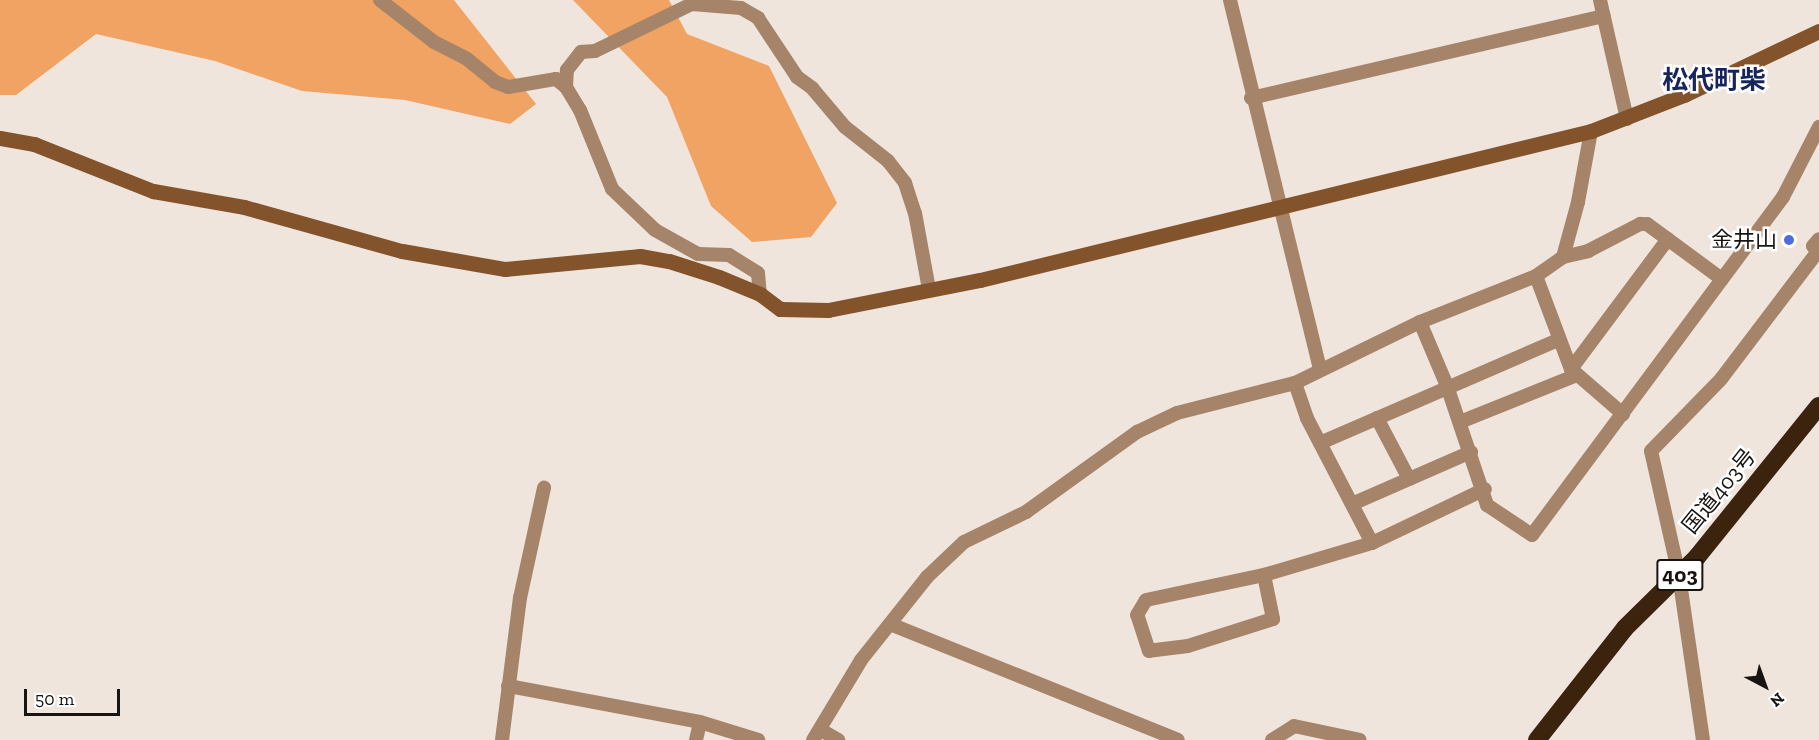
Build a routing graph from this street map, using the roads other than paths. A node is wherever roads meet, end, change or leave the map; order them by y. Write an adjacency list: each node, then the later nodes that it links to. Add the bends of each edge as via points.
1 (380, 0): 6 (street, via 495,82 508,87 556,79)
2 (1230, 0): 7 (street)
3 (1600, 0): 4 (street)
4 (1604, 16): 7 (street); 8 (street)
5 (1819, 31): 8 (street)
6 (566, 87): 18 (street, via 567,70 581,52 595,51 692,4 741,8 758,18 797,77 812,88 845,127 888,161 905,183 915,213); 19 (street, via 580,110 612,189 655,230 698,254 729,255 758,273)
7 (1251, 98): 12 (street)
8 (1627, 119): 10 (street)
9 (1819, 127): 17 (street, via 1783,197)
10 (1591, 131): 12 (street); 15 (street)
11 (0, 138): 19 (street, via 34,144 153,191 244,207 402,251 504,269 640,256 669,261)
12 (1279, 206): 18 (street, via 980,280); 22 (street)
13 (1668, 239): 15 (street, via 1647,224 1640,224 1588,251); 17 (street); 23 (street)
14 (1819, 239): 38 (street, via 1813,246 1819,250 1721,379 1651,451)
15 (1563, 257): 16 (street)
16 (1536, 276): 20 (street); 21 (street)
17 (1722, 279): 27 (street)
18 (929, 289): 19 (street, via 828,310 780,309)
19 (760, 294)
20 (1420, 322): 22 (street); 25 (street)
21 (1558, 340): 23 (street); 25 (street)
22 (1320, 368): 24 (street)
23 (1574, 372): 27 (street); 29 (street)
24 (1295, 383): 30 (street); 39 (street, via 1177,412 1137,432 1026,512 964,542 927,577)
25 (1447, 386): 28 (street); 29 (street)
26 (1819, 406): 38 (highway, 国道403号 / 403)
27 (1623, 414): 34 (street, via 1532,535 1487,505)
28 (1377, 418): 30 (street); 32 (street)
29 (1460, 422): 31 (street)
30 (1320, 443): 35 (street)
31 (1471, 452): 32 (street); 34 (street)
32 (1409, 479): 35 (street)
33 (544, 488): 40 (street, via 520,598)
34 (1485, 489): 36 (street)
35 (1352, 504): 36 (street)
36 (1372, 543): 37 (street)
37 (1264, 575): 37 (street, via 1146,600 1137,615 1149,651 1188,646 1273,619)
38 (1679, 575): 50 (highway, 国道403号 / 403, via 1625,628); 51 (street)
39 (890, 624): 42 (street, via 861,660); 47 (street)
40 (508, 686): 41 (street); 43 (street)
41 (700, 722): 44 (street); 45 (street)
42 (817, 735): 46 (street)
43 (502, 740)
44 (696, 740)
45 (758, 740)
46 (838, 740)
47 (1178, 740)
48 (1272, 740): 49 (street, via 1294,726)
49 (1360, 740)
50 (1537, 740)
51 (1703, 740)

